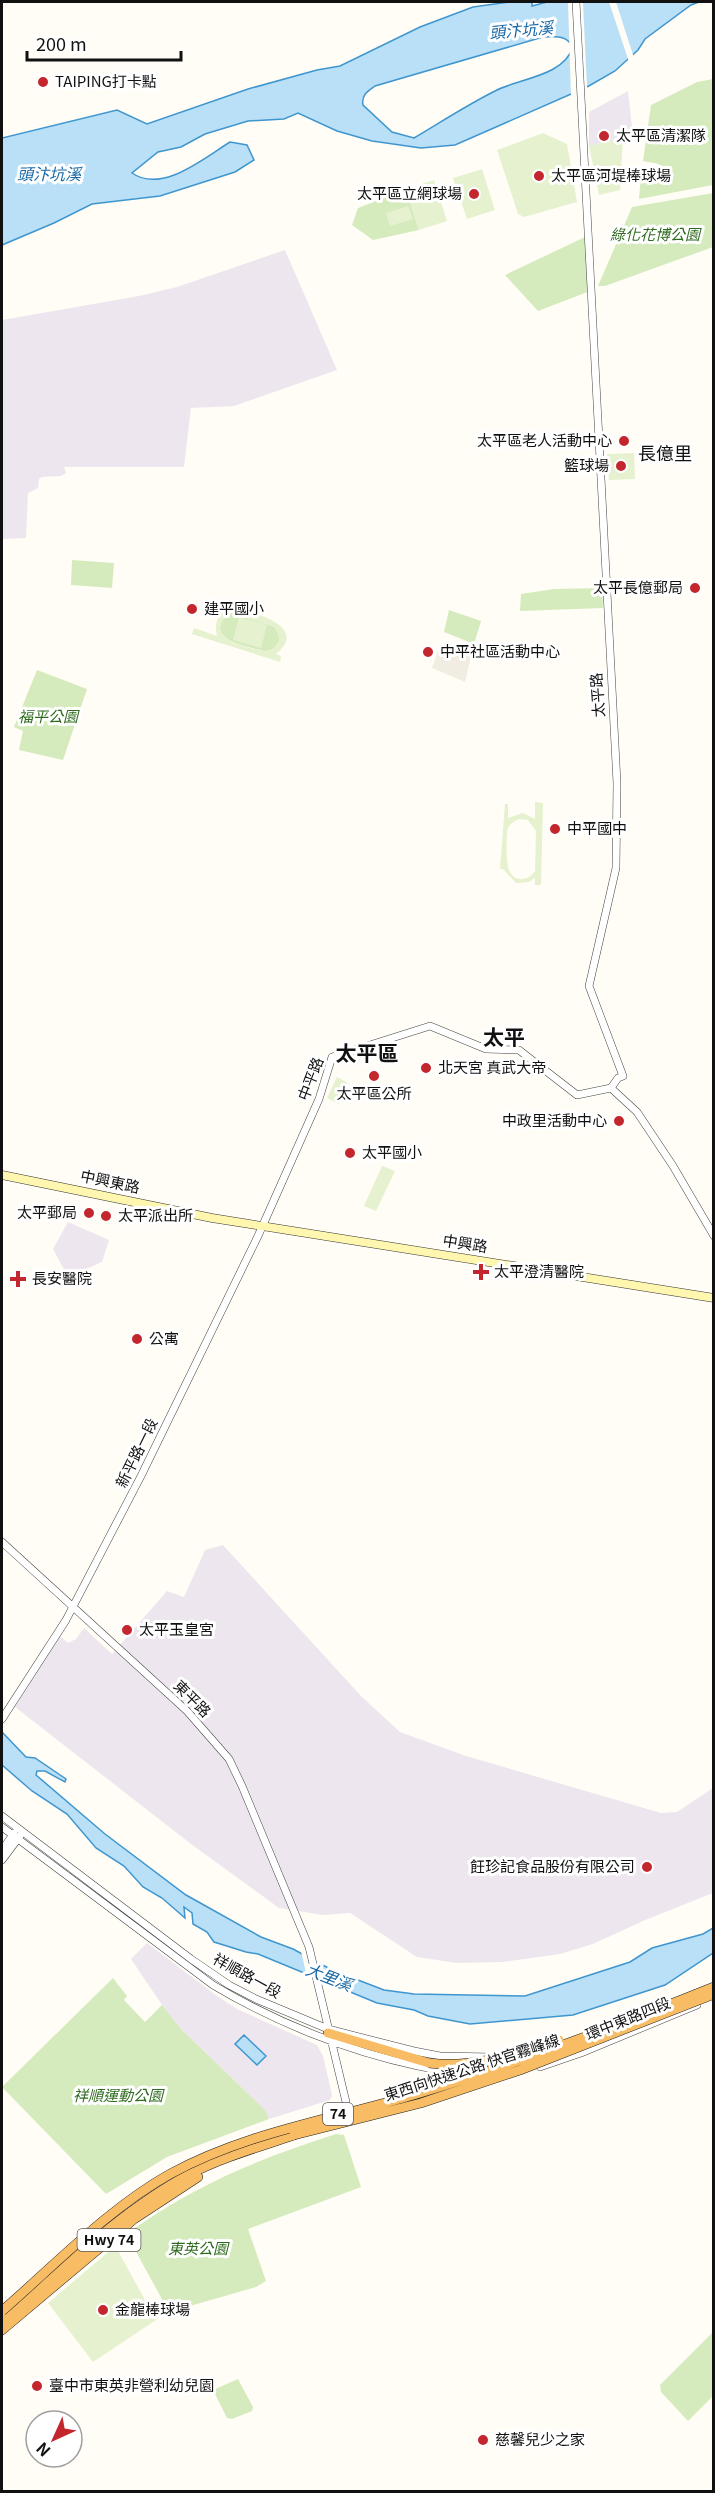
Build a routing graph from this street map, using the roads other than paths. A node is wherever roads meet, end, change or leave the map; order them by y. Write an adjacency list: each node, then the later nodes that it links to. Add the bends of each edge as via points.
1 (576, 2): 2 (street, 太平路, via 617,783 616,868 589,986 623,1076)
2 (611, 1088): 4 (street, 中平路, via 577,1095 519,1050 486,1049 430,1026 332,1057 319,1098); 7 (street, via 637,1112)
3 (2, 1175): 5 (main road, 中興東路)
4 (277, 1191): 6 (street, 新平路一段)
5 (212, 1218): 6 (main road, 中興路)
6 (263, 1226): 8 (main road, 中興路); 10 (street, 新平路一段)
7 (714, 1236)
8 (714, 1298)
9 (2, 1542): 10 (street, 東平路)
10 (73, 1606): 11 (street, 新平路一段); 22 (street, 東平路, via 187,1711 229,1759 309,1947)
11 (2, 1718)
12 (2, 1816): 14 (street, 祥順路一段)
13 (2, 1827): 15 (street, 祥順路一段)
14 (20, 1830): 15 (street); 22 (street, 祥順路一段, via 229,1985)
15 (15, 1837): 16 (street); 17 (street); 22 (street, 祥順路一段, via 213,1985 268,2014)
16 (2, 1850)
17 (2, 1860)
18 (714, 1987): 21 (highway, 東西向快速公路 快官霧峰線 / 74, bridge)
19 (714, 1994): 27 (highway, 東西向快速公路 快官霧峰線 / 74, bridge, via 509,2074)
20 (714, 1999): 23 (street, 環中東路四段, via 581,2053)
21 (631, 2019): 22 (highway, bridge, via 488,2062 454,2065 429,2063); 28 (highway, 東西向快速公路 快官霧峰線 / 74, bridge, via 418,2094 274,2131 212,2154 172,2173 124,2205)
22 (328, 2031): 23 (street, 祥順路一段, via 440,2056 493,2058); 24 (street, 祥順路一段, via 412,2064); 26 (street)
23 (516, 2074): 24 (street, 環中東路四段)
24 (495, 2081): 25 (street, 環中東路四段)
25 (451, 2097)
26 (346, 2102)
27 (223, 2159): 29 (highway, 東西向快速公路 快官霧峰線 / 74, via 144,2202); 30 (highway, Hwy 74, via 217,2167 134,2219)
28 (2, 2311)
29 (2, 2322)
30 (2, 2331)

